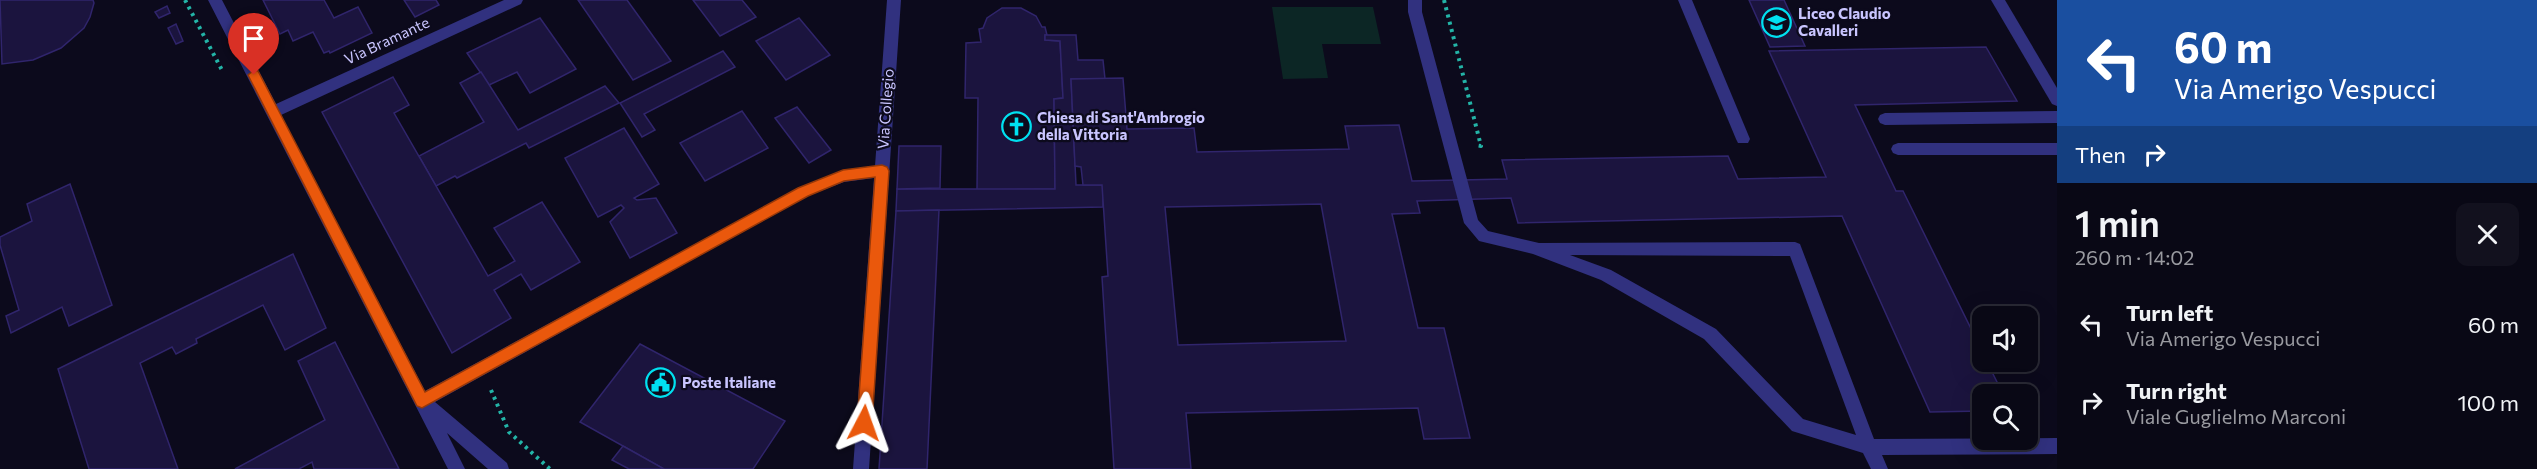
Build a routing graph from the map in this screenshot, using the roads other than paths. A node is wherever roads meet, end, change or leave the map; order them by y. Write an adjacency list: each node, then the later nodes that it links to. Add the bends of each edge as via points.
1 (215, 0): 8 (street)
2 (516, 0): 8 (street, Via Bramante)
3 (894, 0): 14 (street, Via Collegio)
4 (1415, 0): 15 (street, via 1414,12 1471,223 1484,236)
5 (1685, 0): 11 (street)
6 (1998, 0): 7 (street)
7 (2057, 100)
8 (273, 112): 16 (street)
9 (2057, 117): 10 (street)
10 (1885, 119)
11 (1743, 139)
12 (1898, 149): 13 (street)
13 (2057, 149)
14 (882, 171): 16 (street, via 843,176 803,192); 21 (street, Via Collegio)
15 (1534, 248): 18 (street, via 1606,274 1710,334 1798,425); 18 (street, via 1796,249)
16 (422, 401): 19 (street); 20 (street)
17 (2057, 446): 18 (street)
18 (1869, 447): 22 (street)
19 (457, 469)
20 (501, 469)
21 (861, 469)
22 (1880, 469)

